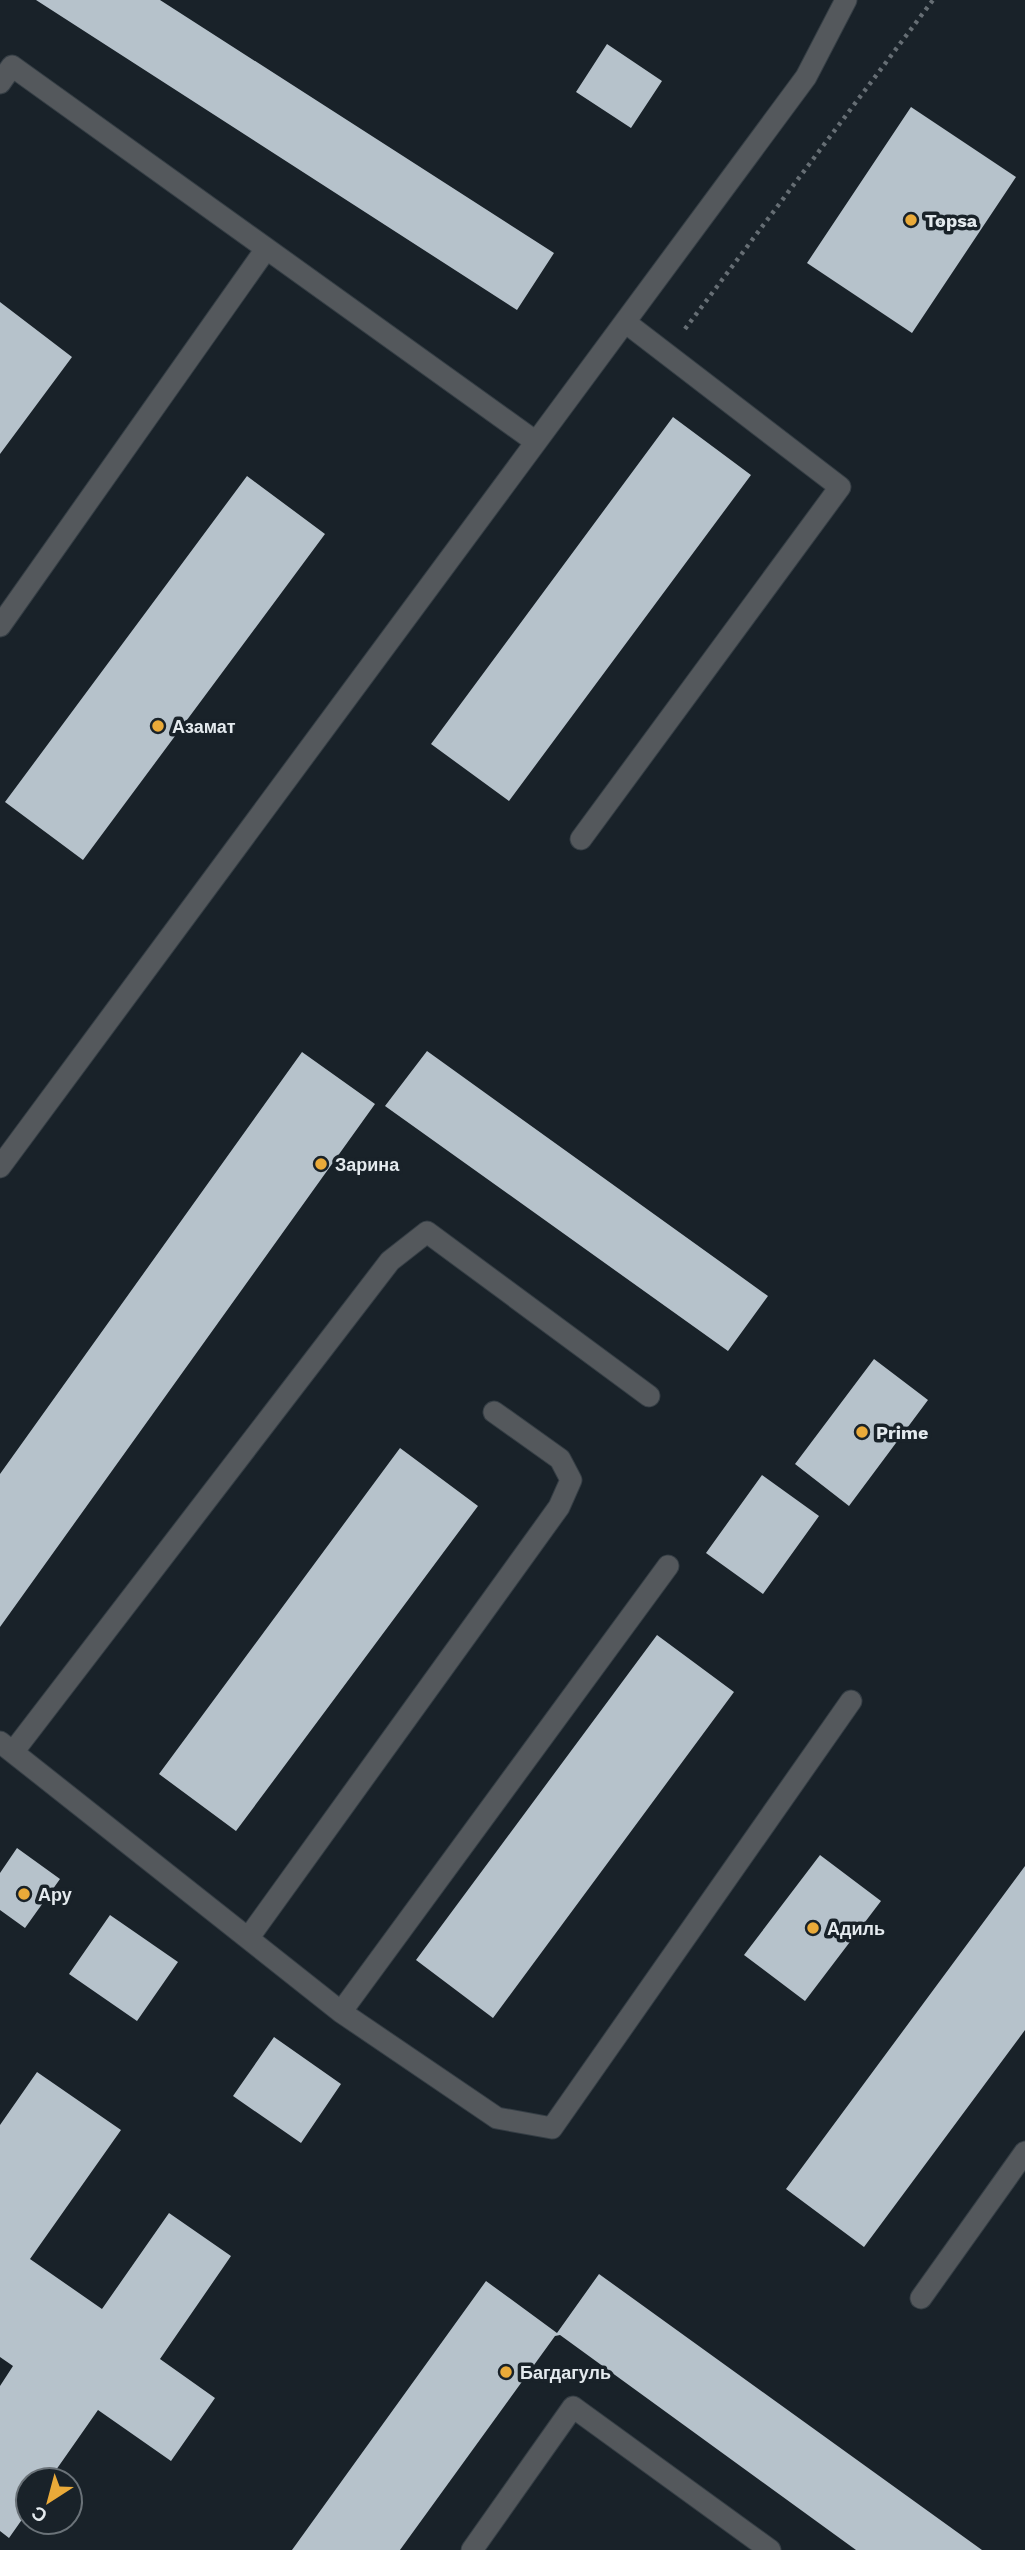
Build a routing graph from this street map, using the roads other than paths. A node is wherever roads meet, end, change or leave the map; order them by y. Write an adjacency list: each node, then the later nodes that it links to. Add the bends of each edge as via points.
1 (846, 0): 4 (street, via 806,77)
2 (0, 83): 3 (street, via 12,66)
3 (266, 249): 5 (street); 6 (street)
4 (625, 323): 5 (street); 7 (street, via 839,487)
5 (536, 442): 8 (street)
6 (0, 626)
7 (581, 839)
8 (0, 1167)
9 (649, 1396): 13 (street, via 427,1232 390,1261)
10 (494, 1412): 14 (street, via 559,1459 571,1480 559,1507)
11 (667, 1566): 15 (street)
12 (851, 1701): 15 (street, via 552,2128 497,2118)
13 (6, 1747): 14 (street)
14 (249, 1937): 15 (street)
15 (341, 2011)
16 (1025, 2152): 17 (street)
17 (921, 2298)
18 (472, 2550): 19 (street, via 573,2407)
19 (770, 2550)

